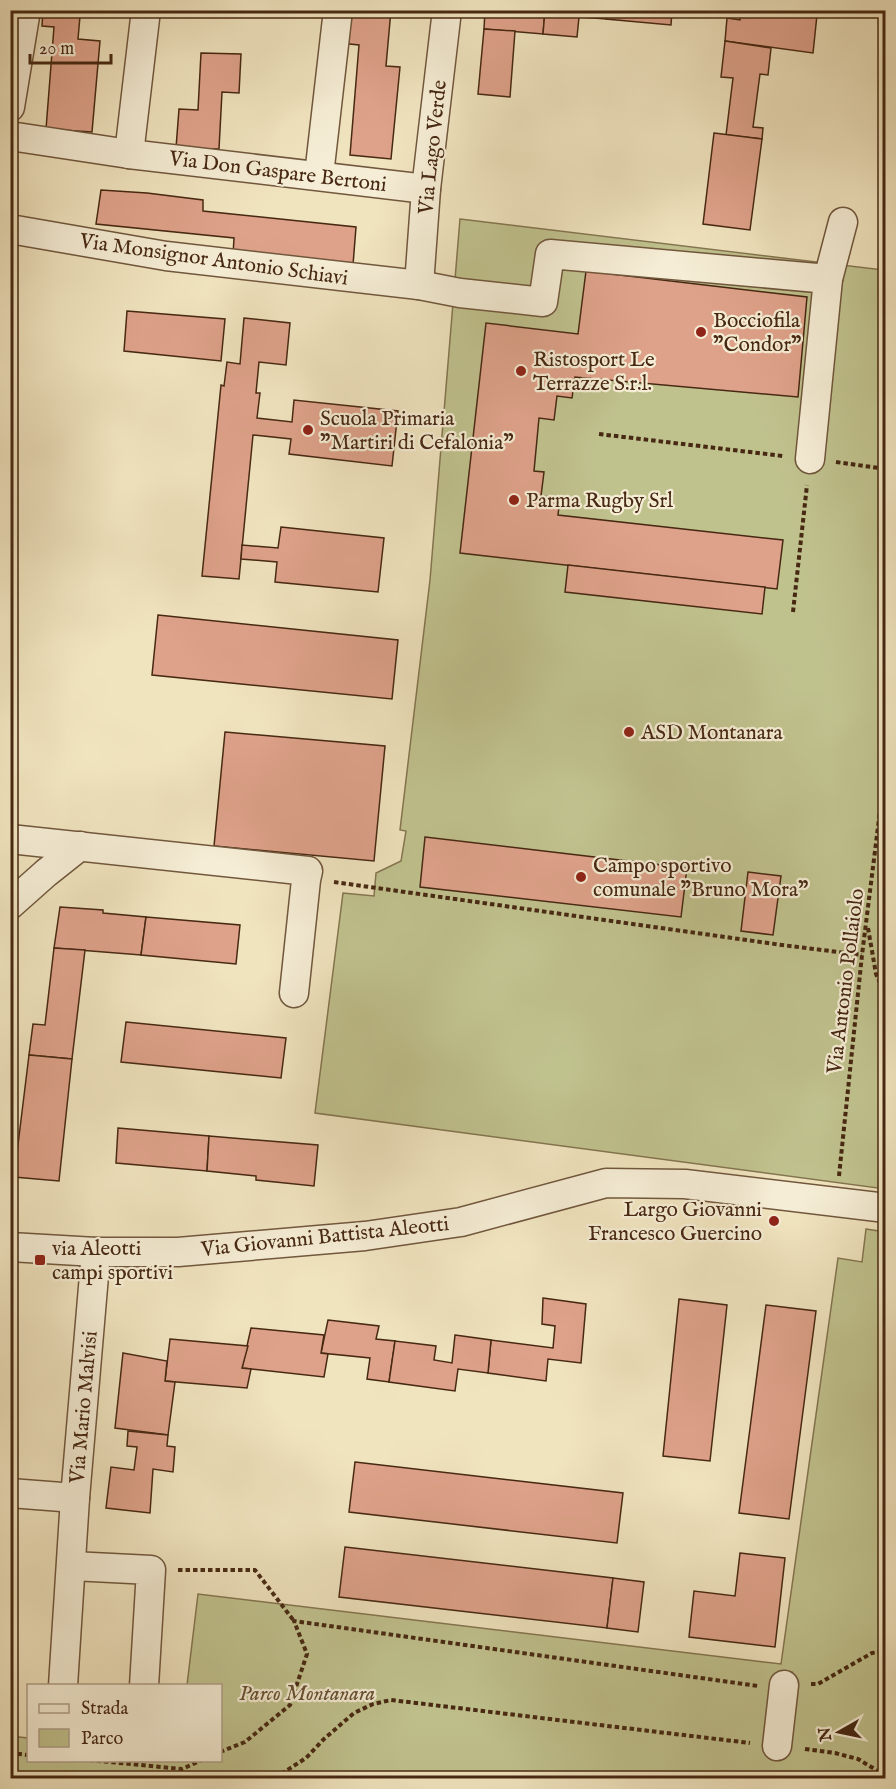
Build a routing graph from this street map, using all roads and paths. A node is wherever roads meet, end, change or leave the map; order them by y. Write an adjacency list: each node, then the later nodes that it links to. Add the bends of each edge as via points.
1 (26, 10): 5 (street)
2 (146, 10): 7 (street)
3 (338, 10): 8 (street)
4 (447, 10): 9 (street, Via Lago Verde)
5 (10, 107)
6 (10, 136): 7 (street, Via Don Gaspare Bertoni)
7 (129, 154): 8 (street, Via Don Gaspare Bertoni)
8 (319, 176): 9 (street, Via Don Gaspare Bertoni)
9 (426, 189): 13 (street, Via Lago Verde)
10 (843, 222): 12 (street)
11 (10, 229): 13 (street, Via Monsignor Antonio Schiavi, via 166,256)
12 (828, 279): 13 (street, Via Monsignor Antonio Schiavi, via 550,254 543,302); 15 (street)
13 (419, 285)
14 (598, 434): 15 (path)
15 (810, 459): 16 (path); 17 (path)
16 (885, 468)
17 (793, 612)
18 (885, 763): 23 (path, Via Antonio Pollaiolo)
19 (10, 839): 20 (street)
20 (80, 846): 21 (street, via 309,872); 22 (street)
21 (306, 880): 24 (path); 25 (street)
22 (10, 905)
23 (867, 924): 24 (path, Via Antonio Pollaiolo); 26 (path, via 876,974)
24 (862, 955): 27 (path, Via Antonio Pollaiolo, via 838,1184)
25 (294, 993)
26 (885, 996)
27 (832, 1202): 28 (street, Via Giovanni Battista Aleotti); 30 (street, Via Giovanni Battista Aleotti, via 685,1184 606,1183 460,1222 365,1236 178,1252)
28 (885, 1209)
29 (10, 1248): 30 (street, Via Giovanni Battista Aleotti)
30 (96, 1252): 32 (street, Via Mario Malvisi)
31 (10, 1493): 32 (street, Via Mario Malvisi)
32 (75, 1498): 37 (street)
33 (72, 1566): 34 (street)
34 (151, 1570): 35 (path, via 255,1570); 38 (street)
35 (294, 1621): 39 (path, via 756,1686); 41 (path, via 308,1654 290,1704 245,1742)
36 (885, 1651): 39 (path, via 872,1653 818,1684)
37 (63, 1684)
38 (144, 1684)
39 (784, 1685): 40 (street)
40 (777, 1746): 46 (path, via 843,1755); 47 (path, via 391,1700 354,1713 306,1758)
41 (222, 1751)
42 (10, 1753): 43 (path)
43 (27, 1755)
44 (101, 1762): 45 (path, via 182,1769)
45 (200, 1762)
46 (885, 1776)
47 (275, 1779)

